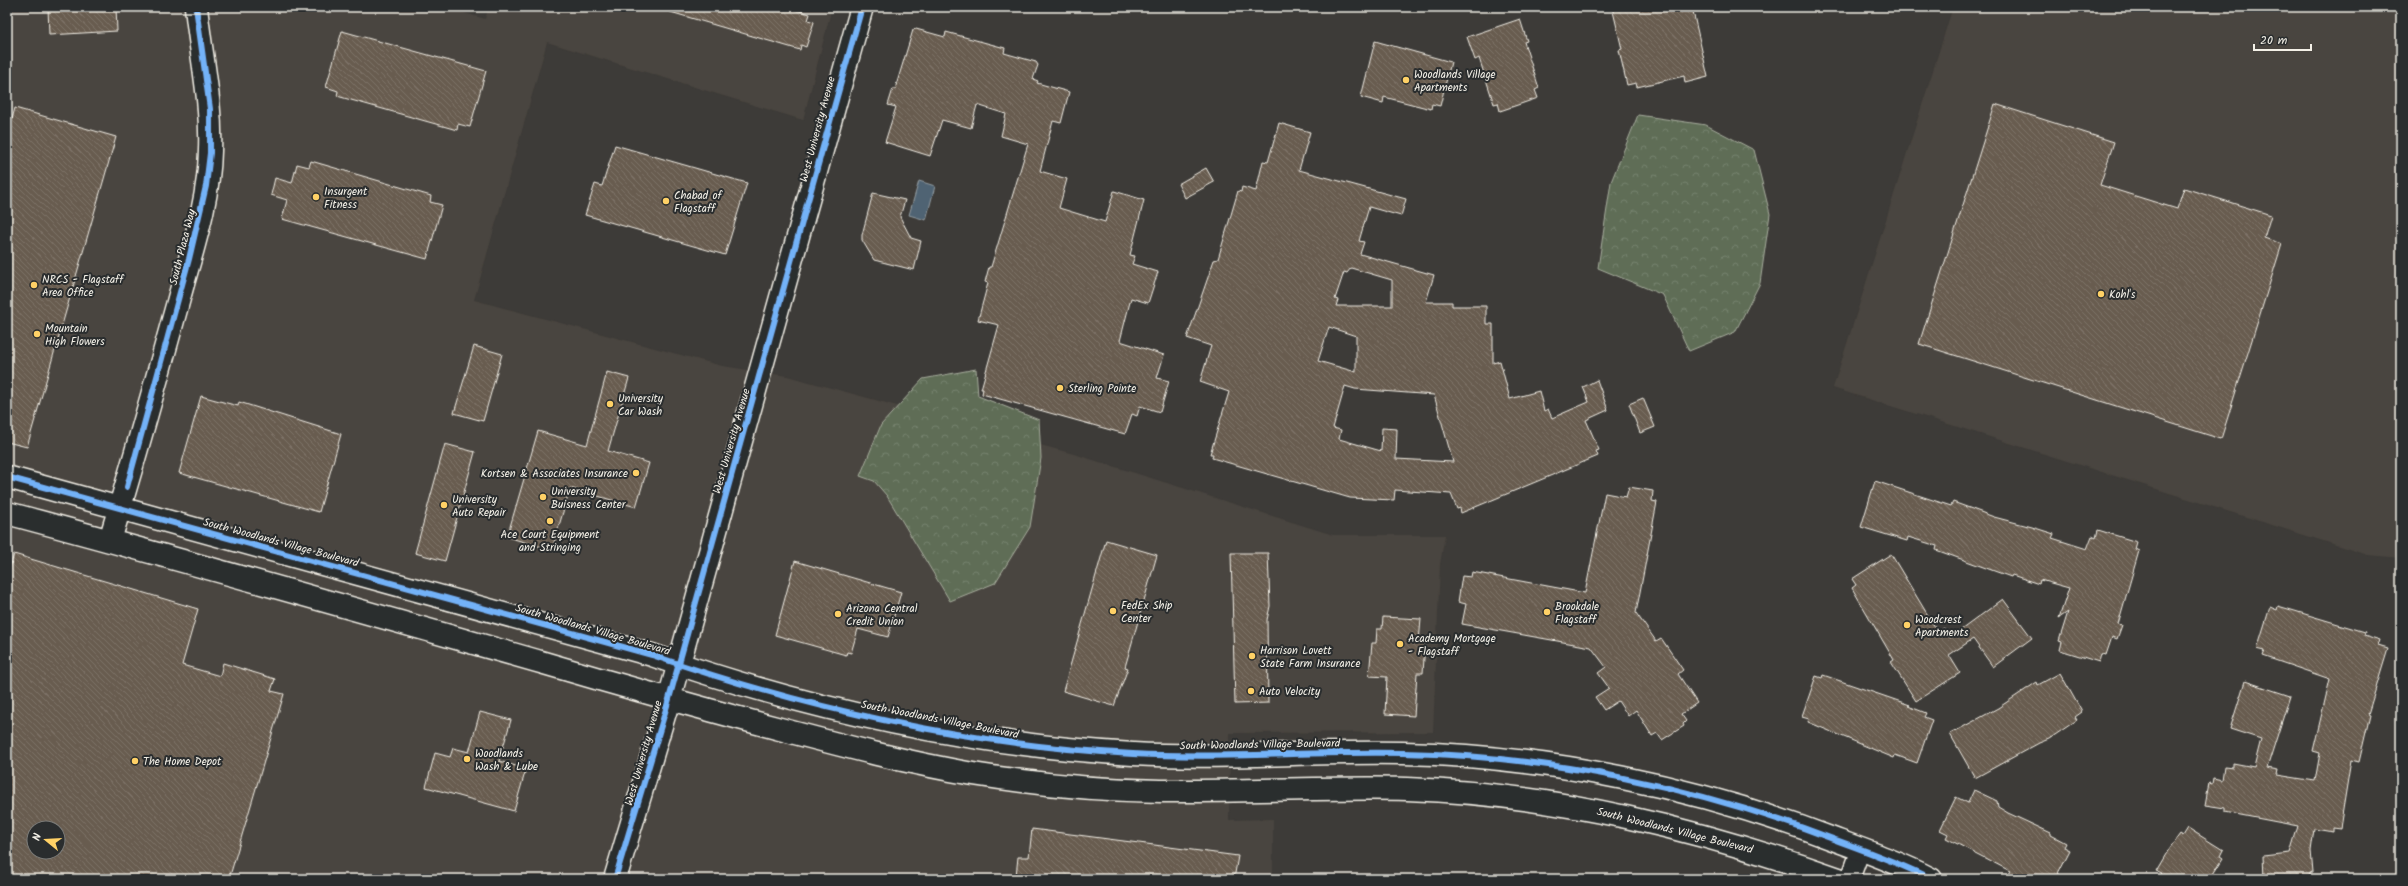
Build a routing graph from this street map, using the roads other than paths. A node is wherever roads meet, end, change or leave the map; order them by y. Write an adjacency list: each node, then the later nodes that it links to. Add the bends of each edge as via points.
1 (196, 7): 4 (street, South Plaza Way, via 210,108 210,153 206,186 187,267)
2 (862, 7): 7 (street, West University Avenue)
3 (7, 477): 4 (street, South Woodlands Village Boulevard)
4 (120, 508): 6 (street, South Plaza Way); 7 (street, South Woodlands Village Boulevard)
5 (7, 513): 6 (street, South Woodlands Village Boulevard)
6 (110, 540): 8 (street, South Woodlands Village Boulevard)
7 (679, 664): 8 (street, West University Avenue); 9 (street, South Woodlands Village Boulevard, via 708,675 813,703 1010,744 1144,754 1406,753 1468,756 1557,767 1628,779 1736,806 1785,820)
8 (669, 699): 10 (street, West University Avenue); 11 (street, South Woodlands Village Boulevard, via 870,753 969,773 1043,783 1158,791 1409,790 1480,794 1547,802 1615,813 1688,831 1759,851)
9 (1861, 849): 12 (street); 13 (street, South Woodlands Village Boulevard)
10 (616, 879)
11 (1839, 879)
12 (1850, 879)
13 (1931, 879)

